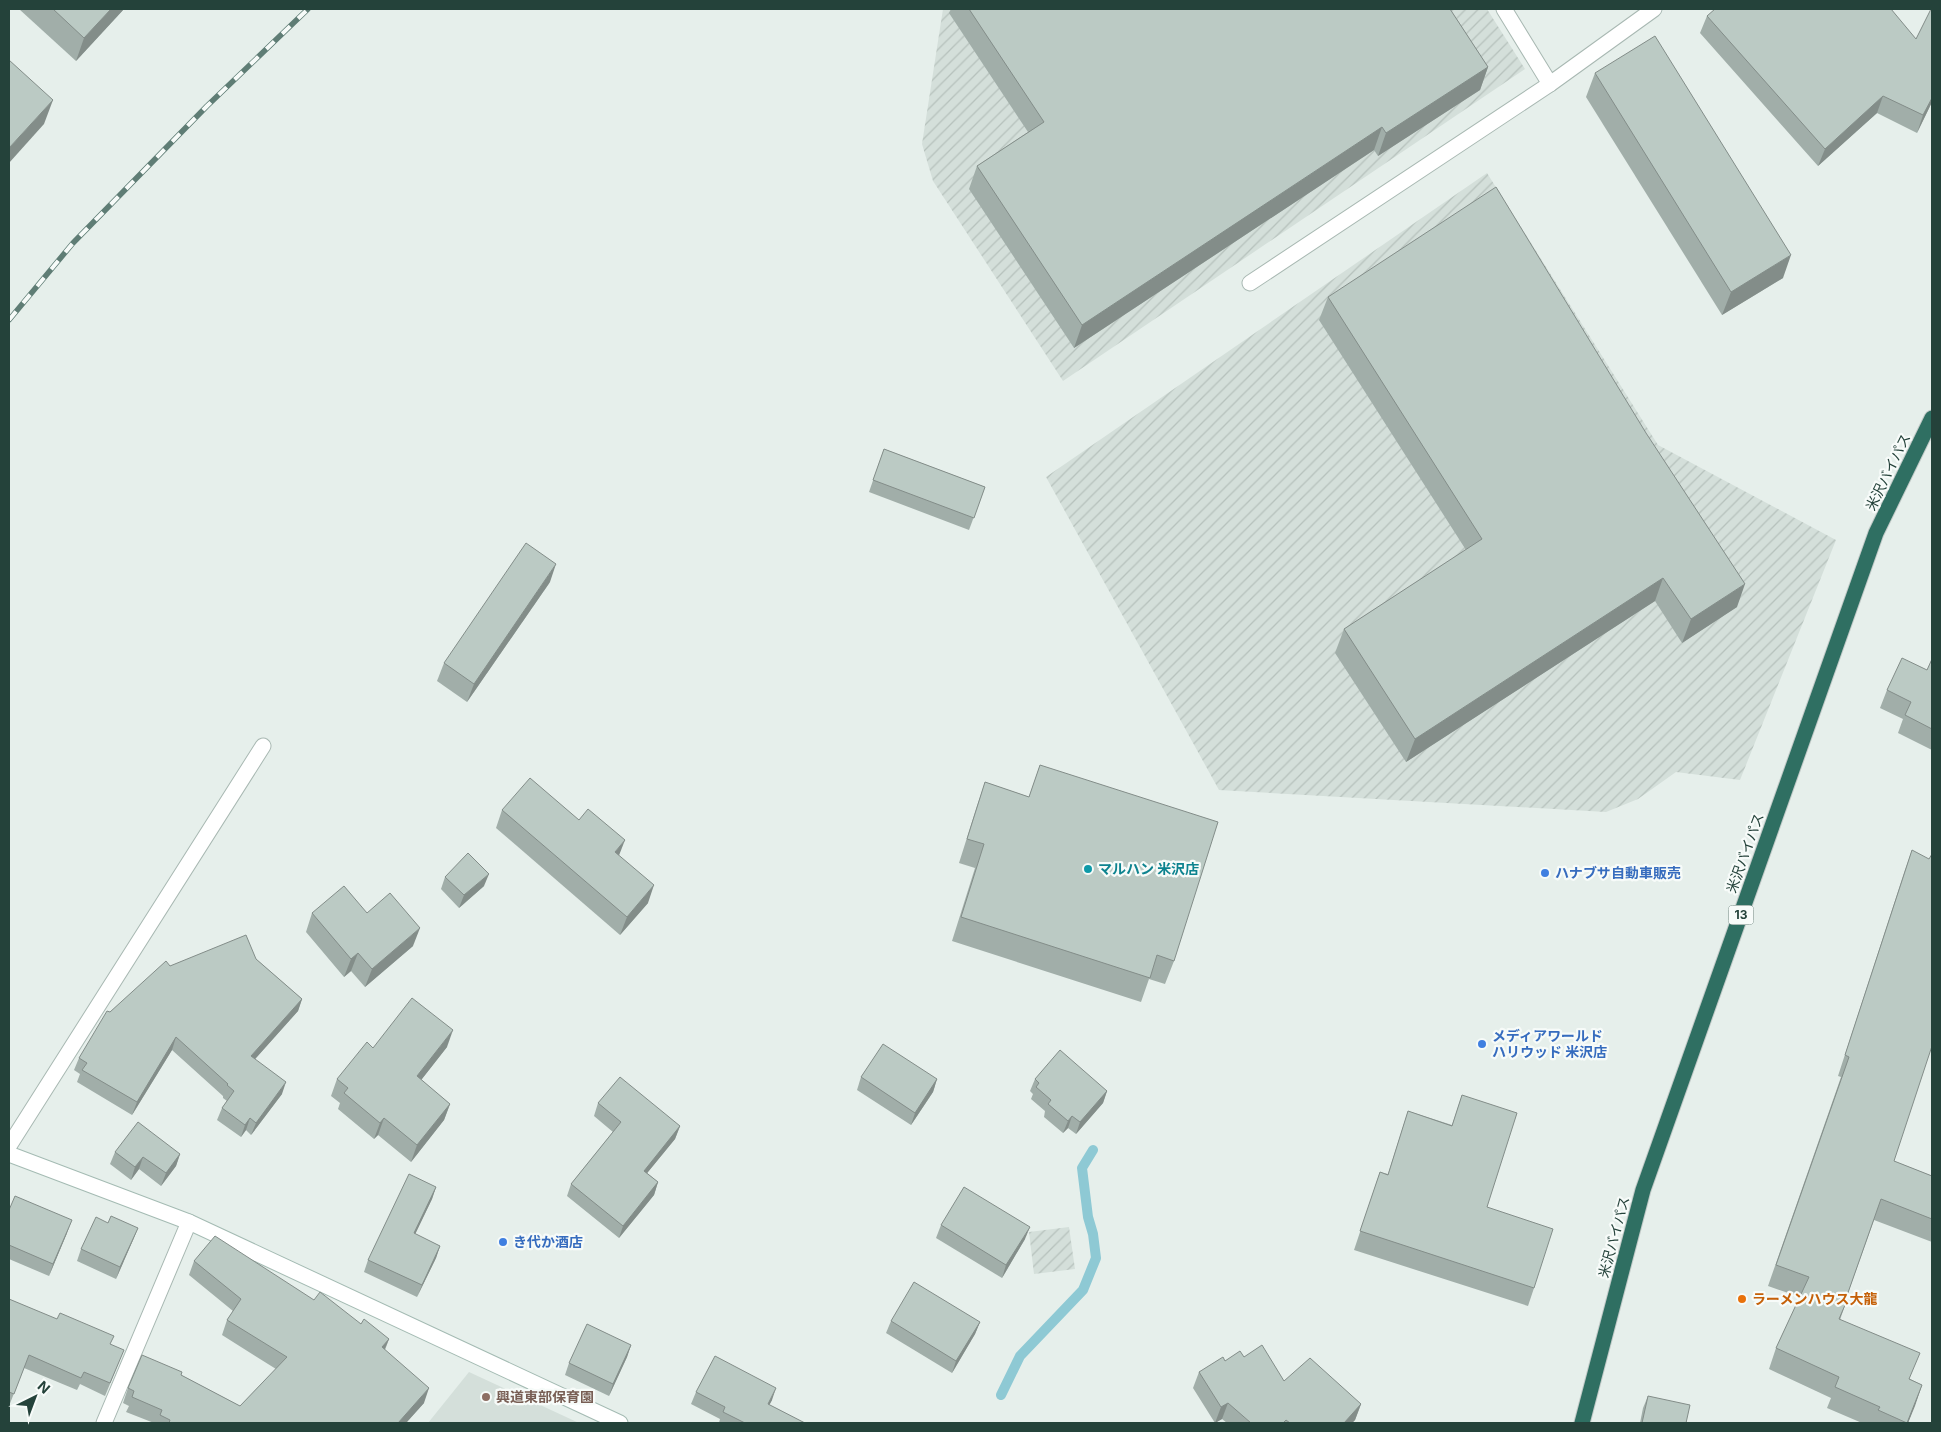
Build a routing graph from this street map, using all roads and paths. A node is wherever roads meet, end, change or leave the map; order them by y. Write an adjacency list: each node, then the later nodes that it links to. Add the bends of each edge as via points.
1 (1504, 9): 3 (street)
2 (1654, 9): 3 (street)
3 (1550, 84): 4 (street)
4 (1250, 283)
5 (1932, 418): 12 (highway, 米沢バイパス / 13, via 1876,532 1643,1190)
6 (263, 746): 7 (street)
7 (9, 1146)
8 (9, 1154): 9 (street)
9 (189, 1222): 10 (street); 11 (street)
10 (104, 1423)
11 (620, 1423)
12 (1582, 1423)

